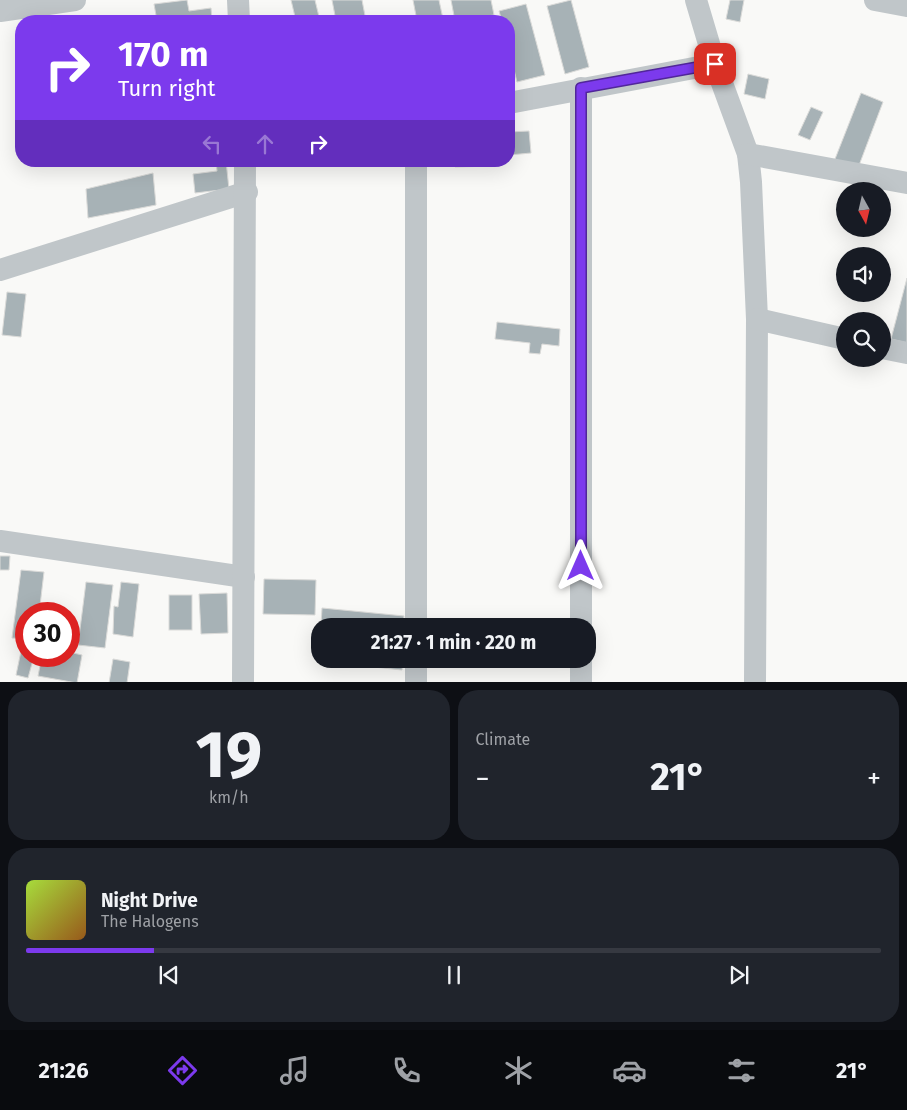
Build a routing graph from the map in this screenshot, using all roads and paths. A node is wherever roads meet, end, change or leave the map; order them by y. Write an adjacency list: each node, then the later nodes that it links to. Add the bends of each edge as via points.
1 (75, 0): 6 (street)
2 (238, 0): 7 (street)
3 (696, 0): 8 (street)
4 (875, 0): 5 (street)
5 (907, 6)
6 (0, 11)
7 (238, 15)
8 (715, 64): 9 (street); 11 (street)
9 (581, 88): 10 (street); 24 (street)
10 (515, 102)
11 (748, 154): 14 (street); 17 (street)
12 (245, 167): 15 (street)
13 (416, 167): 23 (street)
14 (907, 183)
15 (247, 192): 16 (street); 22 (street)
16 (0, 270)
17 (757, 319): 18 (street); 30 (street)
18 (836, 337)
19 (891, 350): 20 (street)
20 (907, 353)
21 (0, 541): 22 (street)
22 (244, 577): 27 (street)
23 (416, 618)
24 (581, 618)
25 (416, 668): 28 (street)
26 (581, 668): 29 (street)
27 (243, 682)
28 (416, 682)
29 (581, 682)
30 (755, 682)

